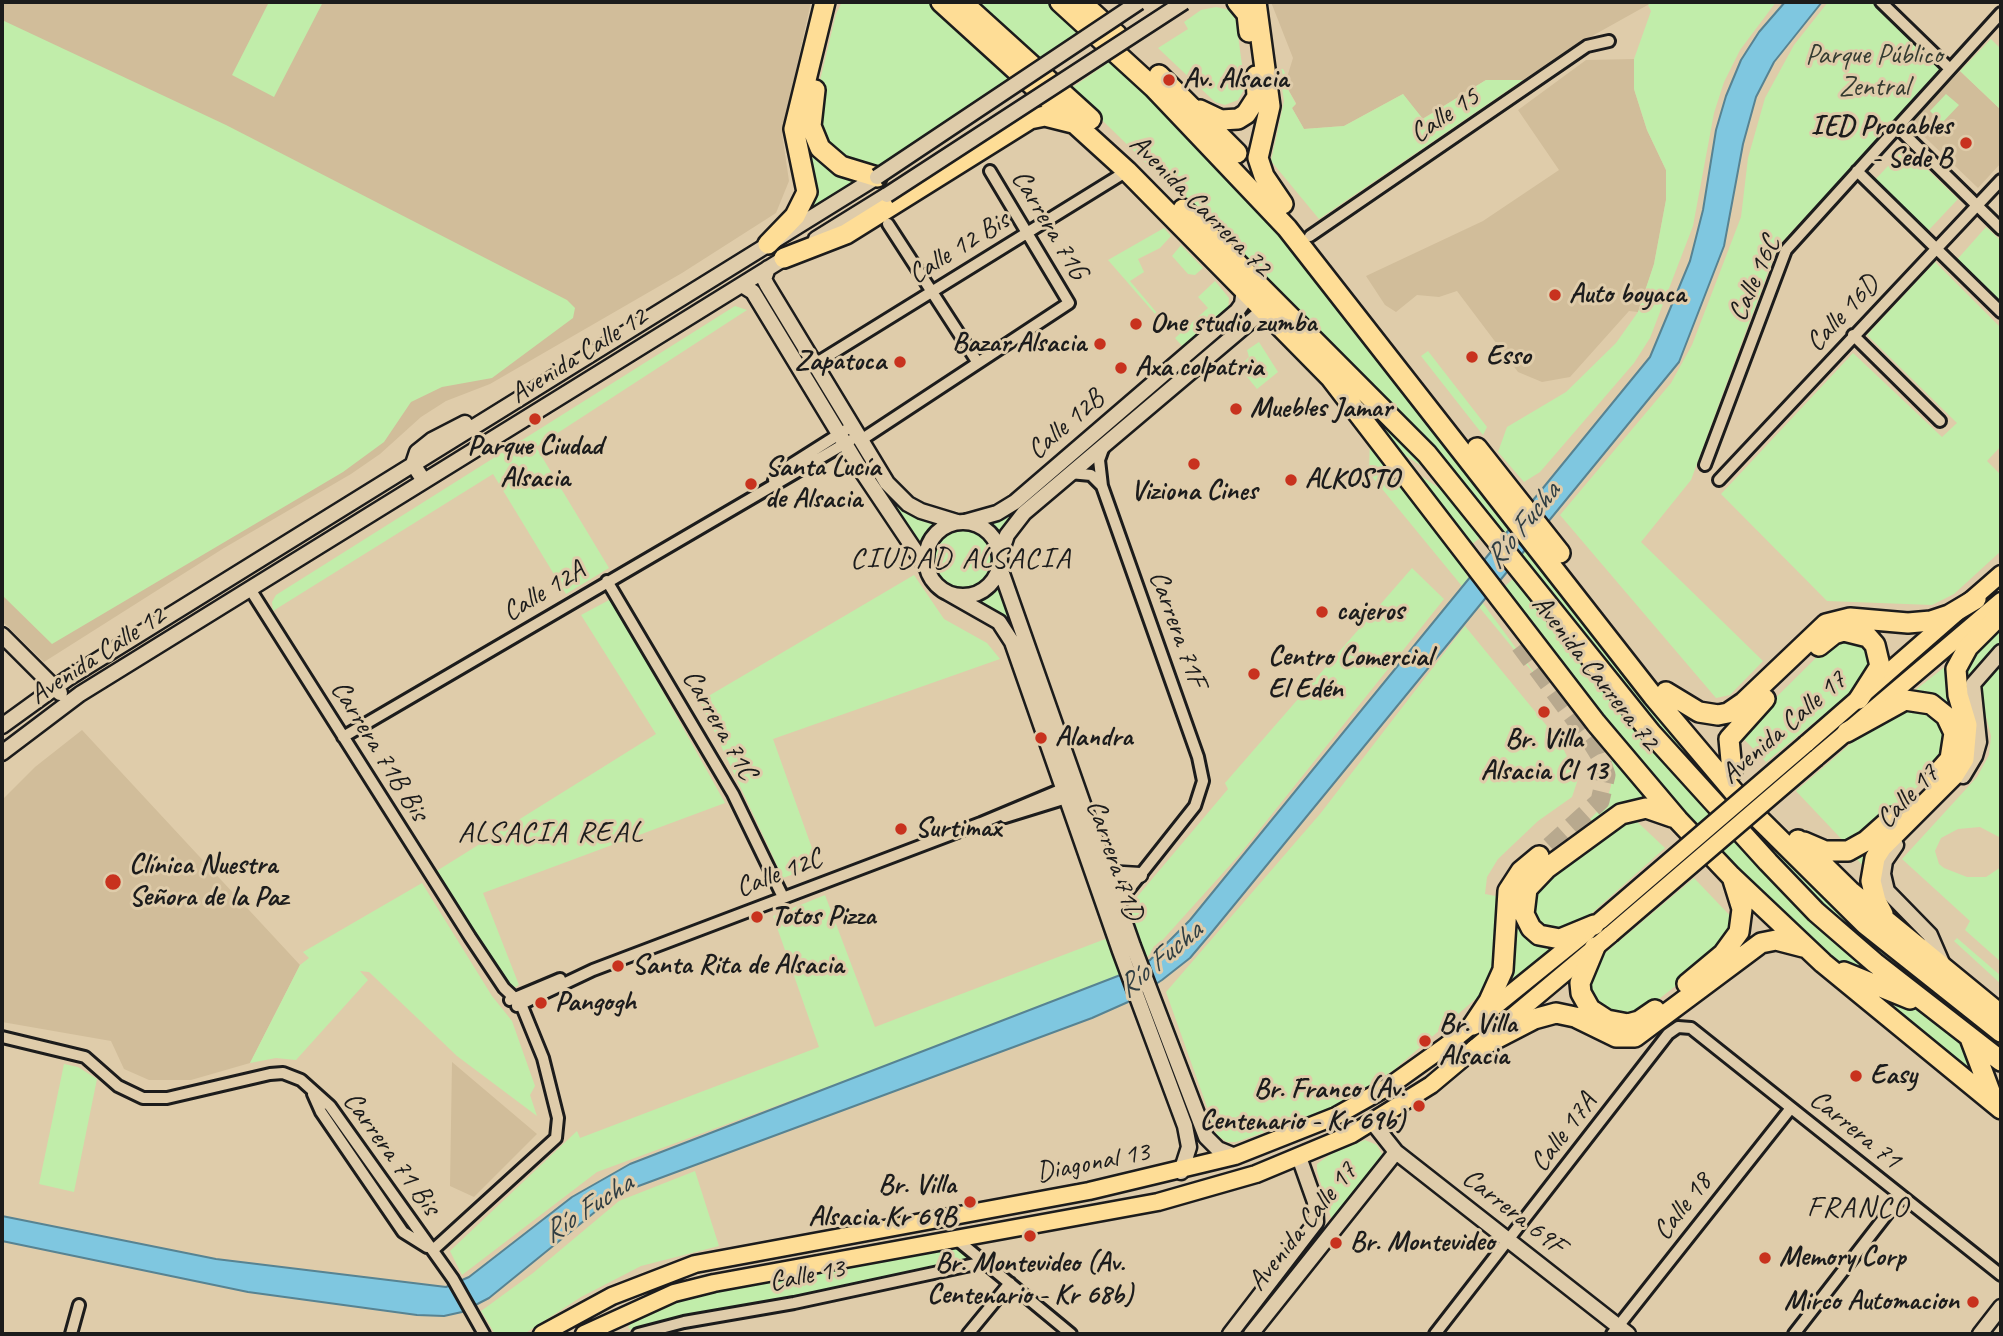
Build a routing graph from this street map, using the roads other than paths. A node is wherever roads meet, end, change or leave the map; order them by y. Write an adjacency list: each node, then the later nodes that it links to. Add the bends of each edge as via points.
1 (825, 2): 32 (highway, via 794,129 807,192 795,216)
2 (838, 2): 24 (highway, via 813,97 811,126 830,158)
3 (941, 2): 13 (highway, Avenida Carrera 72)
4 (962, 2): 13 (highway); 59 (highway, Avenida Carrera 72, via 1129,155 1409,435)
5 (1060, 2): 15 (highway, Avenida Carrera 72)
6 (1081, 2): 17 (highway, Avenida Carrera 72)
7 (1139, 2): 24 (street, Avenida Calle 12, bridge)
8 (1184, 2): 34 (street, Avenida Calle 12, bridge)
9 (1237, 2): 18 (highway, via 1247,14 1257,97 1246,114 1227,120)
10 (1256, 2): 27 (highway, via 1270,106 1258,158)
11 (1881, 2): 16 (street)
12 (2001, 13): 16 (street, Calle 16C)
13 (976, 33): 19 (highway, Avenida Carrera 72)
14 (1609, 41): 31 (street, Calle 15, via 1587,46)
15 (1125, 61): 17 (highway); 27 (highway, Avenida Carrera 72)
16 (1950, 69): 20 (street, Calle 16C)
17 (1163, 79): 18 (highway, Avenida Carrera 72)
18 (1190, 105): 27 (highway, Avenida Carrera 72, via 1256,174)
19 (1079, 125): 23 (highway, Avenida Carrera 72); 34 (highway, via 1050,116 1030,119 852,230)
20 (1897, 127): 22 (street, Calle 16C); 26 (street)
21 (990, 171): 30 (street, Carrera 71G)
22 (1857, 171): 33 (street); 54 (street, Calle 16C, via 1786,250)
23 (1127, 172): 30 (street, Calle 12 Bis); 37 (highway, Avenida Carrera 72)
24 (877, 177): 32 (street, Avenida Calle 12)
25 (2001, 180): 26 (street, Calle 16D)
26 (1977, 205): 29 (street); 33 (street, Calle 16D)
27 (1279, 209): 31 (highway, Avenida Carrera 72); 40 (highway, Avenida Carrera 72)
28 (888, 224): 38 (street)
29 (2001, 229)
30 (1027, 233): 38 (street, Calle 12 Bis); 39 (street, Carrera 71G)
31 (1310, 236): 35 (highway, Avenida Carrera 72)
32 (768, 244): 53 (street, Avenida Calle 12)
33 (1936, 248): 42 (street); 43 (street, Calle 16D)
34 (776, 263): 36 (street, Avenida Calle 12); 45 (street, via 764,279)
35 (1337, 271): 40 (highway); 49 (highway, Avenida Carrera 72)
36 (741, 285): 50 (street, via 750,288); 57 (street, Avenida Calle 12)
37 (1244, 289): 41 (highway, Avenida Carrera 72); 61 (street, Calle 12B, via 1237,311 1015,502 997,513)
38 (932, 292): 44 (street); 45 (street, Calle 12 Bis)
39 (1069, 303): 44 (street, Calle 12A)
40 (1349, 306): 47 (highway, Avenida Carrera 72)
41 (1264, 310): 51 (street, Calle 12B); 52 (highway, Avenida Carrera 72, via 1330,377)
42 (2001, 312)
43 (1853, 335): 46 (street); 56 (street, Calle 16D)
44 (978, 363): 48 (street, Calle 12A)
45 (815, 364): 48 (street)
46 (1940, 421)
47 (1444, 426): 49 (highway); 60 (highway, Avenida Carrera 72)
48 (857, 434): 50 (street, Calle 12A); 61 (street, via 887,483 908,504)
49 (1468, 437): 60 (highway, Avenida Carrera 72)
50 (842, 439): 64 (street); 66 (street, Calle 12A, via 792,464 767,487)
51 (1106, 443): 55 (street, Calle 12B); 58 (street, Carrera 71F, via 1099,460)
52 (1388, 449): 59 (highway); 69 (highway, Avenida Carrera 72)
53 (413, 464): 57 (street); 76 (street, Avenida Calle 12)
54 (1705, 464)
55 (1070, 473): 58 (street, via 1091,475); 63 (street, Calle 12B, via 1012,526)
56 (1719, 480)
57 (424, 481): 67 (street, Avenida Calle 12)
58 (1102, 486): 90 (street, Carrera 71F, via 1198,757 1202,789 1195,806)
59 (1464, 499): 102 (highway, Avenida Carrera 72, via 1651,733 1723,814 1816,912)
60 (1509, 501): 62 (highway, Avenida Carrera 72)
61 (961, 522): 63 (street, via 989,532); 64 (street, via 934,536 928,549)
62 (1544, 543): 77 (highway, Avenida Carrera 72); 103 (highway, Avenida Carrera 72, via 1674,723 1745,805 1836,897)
63 (1000, 561): 68 (street, via 991,583 980,591 961,596); 85 (street, Carrera 71D)
64 (928, 570): 68 (street)
65 (2001, 574): 70 (main road, Avenida Calle 17)
66 (607, 581): 82 (street, Calle 12A); 92 (street, Carrera 71C, via 733,794)
67 (250, 589): 79 (street, Avenida Calle 12); 82 (street, Carrera 71B Bis)
68 (948, 593): 85 (street, Carrera 71D, via 985,611 1006,632)
69 (1493, 598): 74 (highway); 86 (highway, Avenida Carrera 72)
70 (1976, 599): 77 (highway, via 1931,621 1850,618 1826,624 1728,713 1699,712); 78 (main road, Avenida Calle 17)
71 (2001, 601): 81 (main road, Avenida Calle 17)
72 (2001, 614): 94 (highway, via 1968,647 1956,669 1968,726 1964,759 1954,775 1882,847 1873,863 1873,894)
73 (2, 635): 76 (street)
74 (1520, 645)
75 (2001, 652): 99 (street, Calle 17, via 1973,684 1979,743 1969,769 1885,861 1887,891 1930,935)
76 (55, 687): 79 (street); 80 (street, Avenida Calle 12)
77 (1666, 692): 84 (highway, Avenida Carrera 72)
78 (1859, 699): 84 (highway, via 1878,671 1879,652 1868,637 1844,631 1835,634 1734,732 1728,749); 95 (main road, Avenida Calle 17, bridge)
79 (69, 702): 83 (street, Avenida Calle 12)
80 (2, 726)
81 (1847, 732): 87 (highway, via 1895,703 1912,700 1931,704 1946,716 1954,742 1944,768 1860,846 1825,851); 95 (main road, Avenida Calle 17, bridge)
82 (343, 737): 100 (street, Carrera 71B Bis)
83 (2, 753)
84 (1732, 771): 87 (highway, Avenida Carrera 72)
85 (1071, 791): 89 (street, Carrera 71D); 92 (street, Calle 12C); 93 (street, Carrera 71D)
86 (1678, 820): 91 (highway, Avenida Carrera 72); 95 (highway, via 1657,810 1631,809 1527,888 1524,914 1539,935 1560,939)
87 (1792, 835): 94 (highway, Avenida Carrera 72)
88 (1539, 856): 106 (highway, via 1521,871 1508,891 1503,970)
89 (1107, 873): 90 (street); 93 (street, Carrera 71D)
90 (1140, 875): 93 (street)
91 (1731, 876): 96 (highway, via 1742,909 1735,940 1639,1021 1607,1020 1584,1002 1580,983); 97 (highway, Avenida Carrera 72)
92 (783, 897): 100 (street, Calle 12C)
93 (1112, 908): 101 (street, Carrera 71D)
94 (1889, 924): 99 (highway, Avenida Carrera 72)
95 (1602, 927): 96 (main road, Diagonal 13); 106 (main road, Diagonal 13)
96 (1595, 947): 111 (main road, Diagonal 13)
97 (1807, 948): 98 (highway, Avenida Carrera 72); 111 (highway, via 1776,940 1761,943 1635,1037 1616,1037 1556,1013 1534,1019)
98 (1823, 964): 102 (highway); 113 (highway, Avenida Carrera 72)
99 (1945, 969): 104 (highway, Avenida Carrera 72)
100 (514, 1003): 116 (street, Carrera 71B Bis, via 539,1046)
101 (1148, 1007): 118 (street, Carrera 71D, via 1206,1137); 120 (street, Carrera 71D, via 1188,1138 1188,1156)
102 (1932, 1009): 110 (highway, Avenida Carrera 72)
103 (1975, 1012): 105 (highway); 108 (highway, Avenida Carrera 72)
104 (2001, 1015)
105 (2001, 1021)
106 (1473, 1025): 118 (main road, Diagonal 13, via 1361,1103)
107 (1678, 1027): 114 (street, Carrera 71, via 1691,1028); 123 (street, Calle 17A, via 1668,1034)
108 (2001, 1032)
109 (2, 1037): 124 (street, Carrera 71 Bis, via 85,1057 118,1086 143,1098 167,1098 283,1073 302,1080 403,1232)
110 (1970, 1037): 112 (highway, Avenida Carrera 72); 113 (highway)
111 (1476, 1049): 115 (main road, Diagonal 13)
112 (2001, 1061)
113 (1998, 1106)
114 (1791, 1108): 121 (street, Carrera 71); 131 (street, Calle 18)
115 (1373, 1123): 117 (street, Carrera 69F); 119 (main road, Diagonal 13)
116 (558, 1132): 124 (street, Carrera 71 Bis, via 548,1148)
117 (1396, 1152): 123 (street, Carrera 69F); 141 (street, Avenida Calle 17)
118 (1235, 1156): 120 (main road, Diagonal 13)
119 (1299, 1157): 122 (main road, Diagonal 13, via 1231,1183 1158,1202); 140 (street, Avenida Calle 17, via 1315,1202 1316,1222)
120 (1181, 1172): 134 (main road, Diagonal 13, via 695,1264 638,1283)
121 (1901, 1196): 126 (street, Carrera 71); 143 (street)
122 (954, 1237): 125 (street); 130 (main road, Diagonal 13, via 714,1283)
123 (1510, 1241): 131 (street, Carrera 69F); 142 (street, Calle 17A)
124 (433, 1250): 133 (street, Carrera 71 Bis)
125 (985, 1262): 127 (street); 137 (street, Calle 13)
126 (2001, 1275)
127 (1010, 1283): 138 (street); 139 (street)
128 (79, 1306): 132 (street)
129 (2001, 1307): 144 (street)
130 (623, 1314): 135 (main road, Diagonal 13); 136 (main road)
131 (1619, 1332)
132 (71, 1334)
133 (484, 1334)
134 (542, 1334)
135 (584, 1334)
136 (610, 1334)
137 (638, 1334)
138 (968, 1334)
139 (1072, 1334)
140 (1230, 1334)
141 (1251, 1334)
142 (1435, 1334)
143 (1794, 1334)
144 (1980, 1334)

